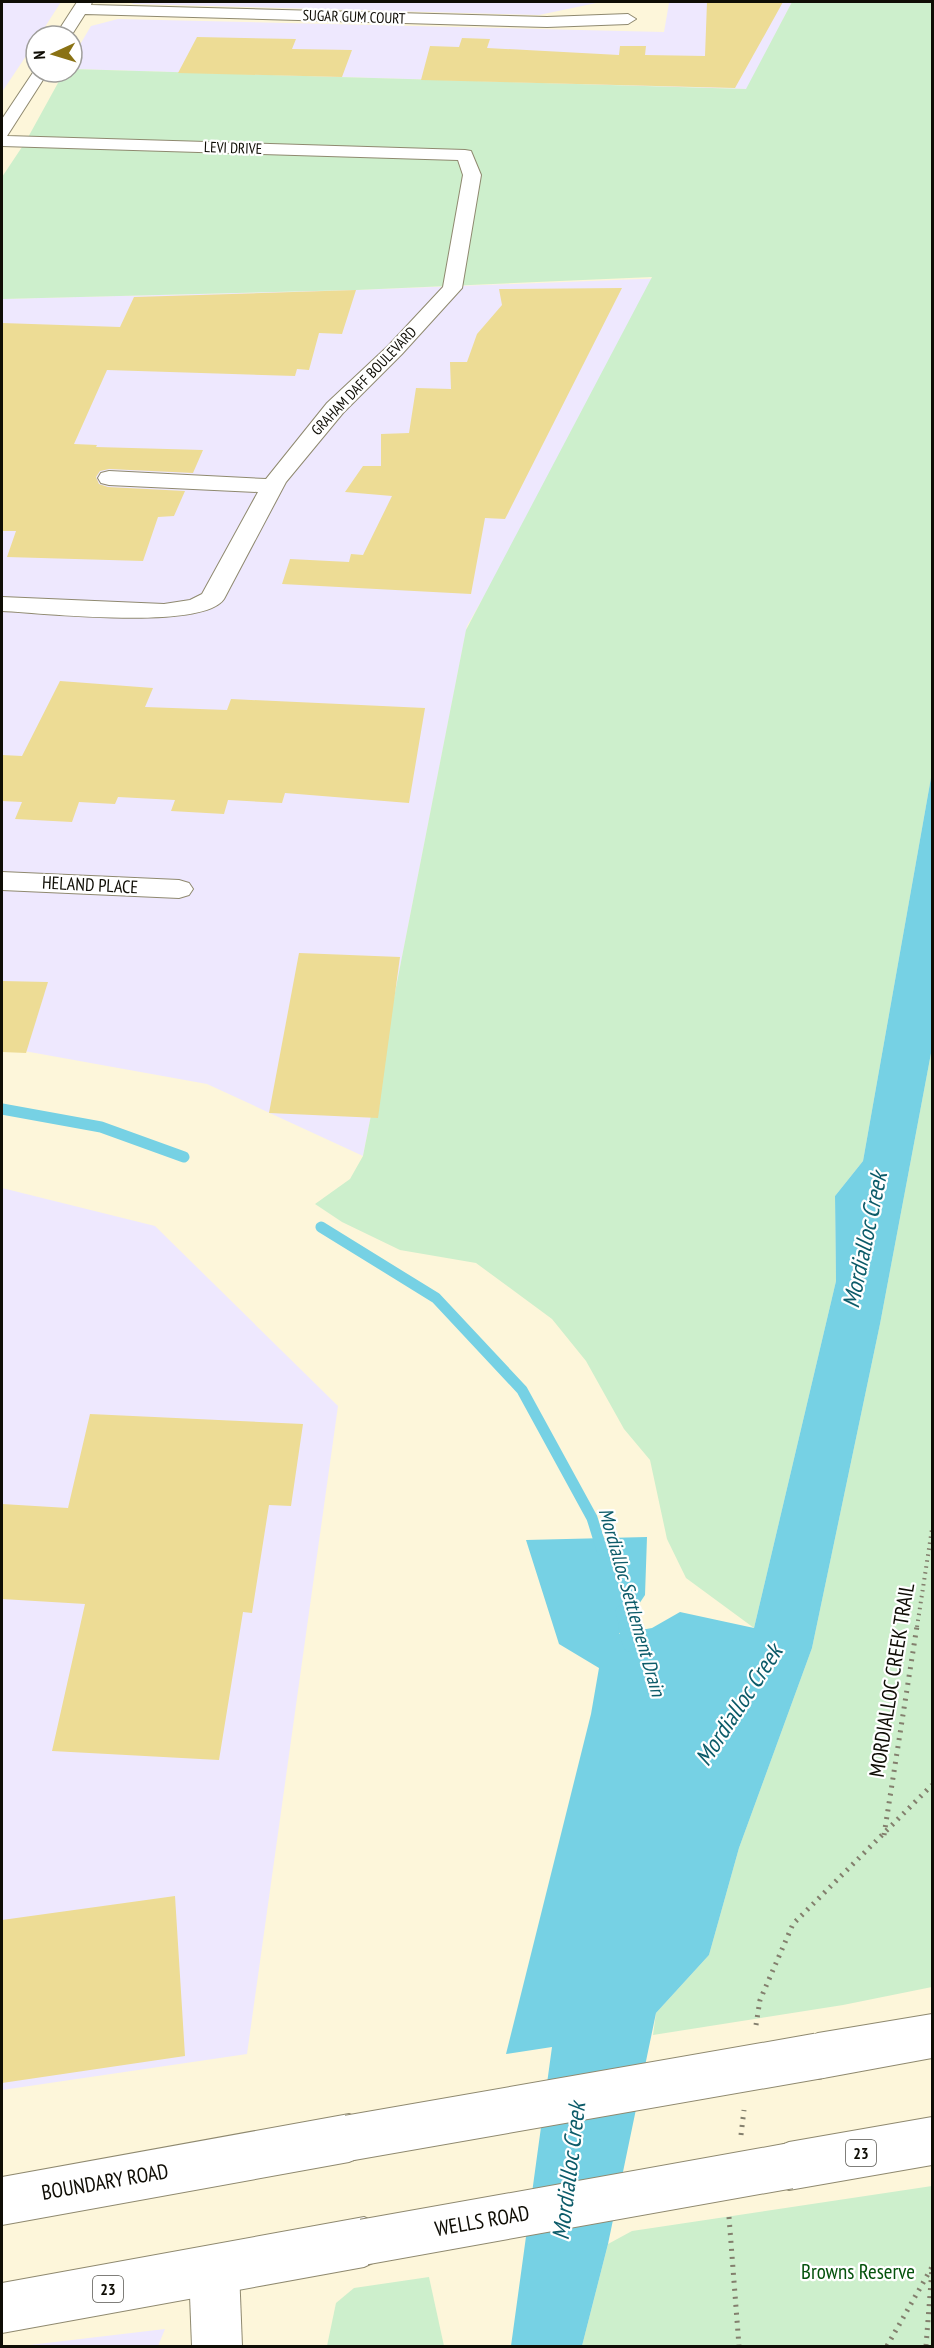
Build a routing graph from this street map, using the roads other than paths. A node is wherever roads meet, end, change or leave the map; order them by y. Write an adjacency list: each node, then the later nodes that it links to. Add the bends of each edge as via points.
1 (83, 5): 2 (street, SUGAR GUM COURT, via 547,22); 3 (street)
2 (628, 19)
3 (71, 24)
4 (32, 84): 5 (street)
5 (2, 132)
6 (2, 141): 7 (street, LEVI DRIVE)
7 (465, 154): 9 (street, GRAHAM DAFF BOULEVARD, via 472,175 453,288 335,408)
8 (109, 478): 9 (street)
9 (273, 486): 10 (street, GRAHAM DAFF BOULEVARD, via 212,599 196,607 164,611)
10 (2, 604)
11 (2, 881): 12 (street, HELAND PLACE)
12 (179, 889)
13 (933, 2037): 15 (street, BOUNDARY ROAD, bridge)
14 (933, 2141): 16 (street, WELLS ROAD / 23, bridge)
15 (2, 2201)
16 (213, 2270): 17 (street, 23); 18 (street)
17 (2, 2308)
18 (217, 2346)

